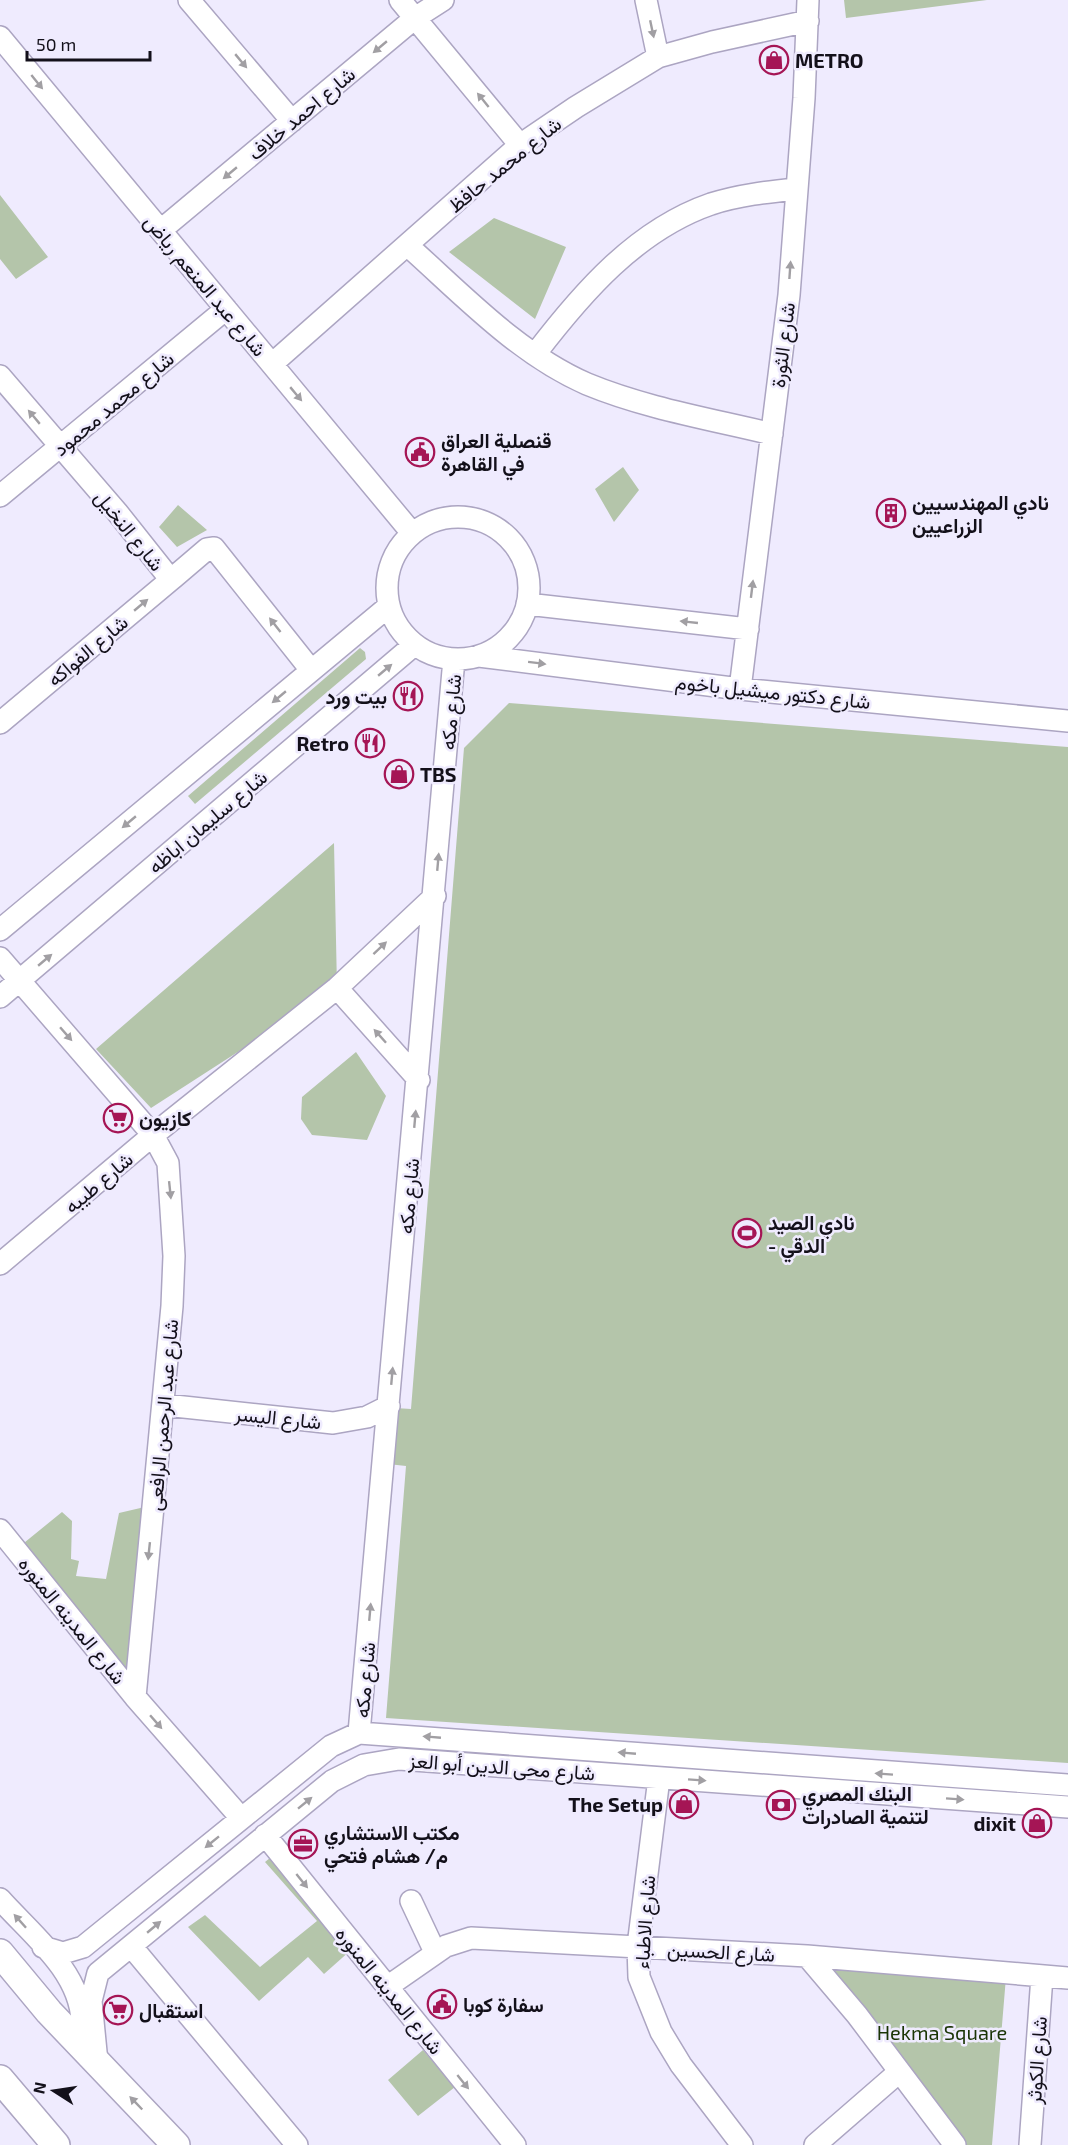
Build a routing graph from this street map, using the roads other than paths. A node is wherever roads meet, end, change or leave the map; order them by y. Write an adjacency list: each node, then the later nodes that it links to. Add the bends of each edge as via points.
1 (189, 0): 10 (street, one-way to 10)
2 (400, 0): 6 (street)
3 (443, 0): 6 (street, شارع احمد خلاف)
4 (646, 0): 9 (street, one-way to 9)
5 (808, 0): 7 (street, شارع الثورة)
6 (415, 18): 10 (street, شارع احمد خلاف, one-way to 10); 11 (street, one-way to 6)
7 (808, 21): 9 (street, شارع محمد حافظ); 12 (street, شارع الثورة)
8 (0, 37): 13 (street, شارع عبد المنعم رياض, one-way to 13)
9 (658, 57): 11 (street, شارع محمد حافظ)
10 (292, 121): 13 (street, شارع احمد خلاف, one-way to 13)
11 (520, 146): 14 (street, شارع محمد حافظ)
12 (796, 189): 16 (street, via 751,194 710,205 665,226 586,290); 19 (street, شارع الثورة, one-way to 12, via 789,295)
13 (161, 230): 15 (street, شارع عبد المنعم رياض)
14 (407, 245): 16 (street, via 491,321); 17 (street, شارع محمد حافظ)
15 (226, 309): 17 (street, شارع عبد المنعم رياض); 20 (street, شارع محمد محمود)
16 (536, 354): 19 (street, via 585,383 629,399)
17 (272, 364): 22 (street, شارع عبد المنعم رياض, one-way to 22)
18 (0, 376): 20 (street, شارع النخيل, one-way to 18)
19 (772, 434): 26 (street, شارع الثورة, one-way to 19)
20 (61, 447): 21 (street, شارع محمد محمود); 23 (street, شارع النخيل, via 166,575)
21 (0, 496)
22 (411, 533): 24 (street, via 428,522 467,516 503,532 517,547 525,565); 25 (street, via 390,567)
23 (173, 578): 30 (street, شارع النخيل, one-way to 23, via 217,550 207,549); 33 (street, شارع الفواكه, one-way to 23)
24 (527, 604): 26 (street, one-way to 24); 28 (street, via 515,631 505,642)
25 (389, 606): 27 (street, via 403,634); 30 (street)
26 (747, 629): 31 (street, شارع الثورة)
27 (414, 645): 29 (street); 37 (street, شارع سليمان اباظه, one-way to 27)
28 (479, 656): 29 (street); 31 (street, شارع دكتور ميشيل باخوم, one-way to 31)
29 (454, 659): 34 (street, شارع مكه, one-way to 29)
30 (312, 670): 35 (street, one-way to 35)
31 (740, 689): 32 (street, شارع دكتور ميشيل باخوم)
32 (1068, 721)
33 (0, 723)
34 (435, 896): 38 (street, شارع طيبه, one-way to 34); 40 (street, شارع مكه)
35 (0, 930)
36 (0, 958): 37 (street, شارع عبد الرحمن الرافعى)
37 (19, 981): 39 (street, شارع سليمان اباظه); 41 (street, شارع عبد الرحمن الرافعى, one-way to 41)
38 (337, 988): 40 (street, one-way to 38); 41 (street, شارع طيبه)
39 (0, 998)
40 (419, 1080): 44 (street, شارع مكه, one-way to 40)
41 (153, 1135): 42 (street, شارع طيبه); 43 (street, شارع عبد الرحمن الرافعى, one-way to 43, via 168,1163 172,1203 172,1306)
42 (0, 1264)
43 (165, 1405): 44 (street, شارع اليسر, via 333,1423 367,1417); 46 (street, شارع عبد الرحمن الرافعى, one-way to 46)
44 (389, 1406): 47 (street, شارع مكه, one-way to 44)
45 (0, 1530): 46 (street, شارع المدينه المنوره)
46 (135, 1697): 51 (street, شارع المدينه المنوره, one-way to 51)
47 (359, 1732): 49 (street, شارع محى الدين أبو العز, one-way to 47); 51 (street, via 331,1746)
48 (659, 1778): 50 (street, شارع محى الدين أبو العز, one-way to 50); 52 (street, شارع محى الدين أبو العز, one-way to 48, via 332,1781 381,1761 399,1759); 56 (street, شارع الاطباء)
49 (1068, 1785)
50 (1068, 1807)
51 (241, 1818): 58 (street, one-way to 58)
52 (265, 1835): 55 (street, شارع محى الدين أبو العز, one-way to 52); 65 (street, شارع المدينه المنوره, one-way to 65)
53 (0, 1899): 57 (street, one-way to 53)
54 (411, 1901): 59 (street)
55 (131, 1946): 62 (street, شارع محى الدين أبو العز); 72 (street)
56 (638, 1946): 59 (street, شارع الحسين, via 471,1938); 61 (street, شارع الحسين); 74 (street, شارع الاطباء, via 639,1977 661,2032 681,2066)
57 (43, 1947): 58 (street, via 63,1953); 66 (street, via 76,1990 82,2020)
58 (83, 1947): 62 (street, via 81,1962)
59 (435, 1952): 65 (street, شارع الحسين)
60 (0, 1953): 66 (main road)
61 (807, 1956): 63 (street, شارع الحسين); 68 (street)
62 (98, 1973): 67 (street, via 91,2001)
63 (1042, 1976): 64 (street, شارع الحسين); 77 (street, شارع الكوثر)
64 (1068, 1977)
65 (387, 1987): 73 (street, شارع المدينه المنوره, one-way to 73)
66 (78, 2042): 67 (main road)
67 (97, 2062): 71 (main road, one-way to 67)
68 (899, 2072): 75 (street); 76 (street)
69 (3, 2085): 70 (main road)
70 (56, 2145)
71 (176, 2145)
72 (297, 2145)
73 (514, 2145)
74 (742, 2145)
75 (815, 2145)
76 (955, 2145)
77 (1030, 2145)

